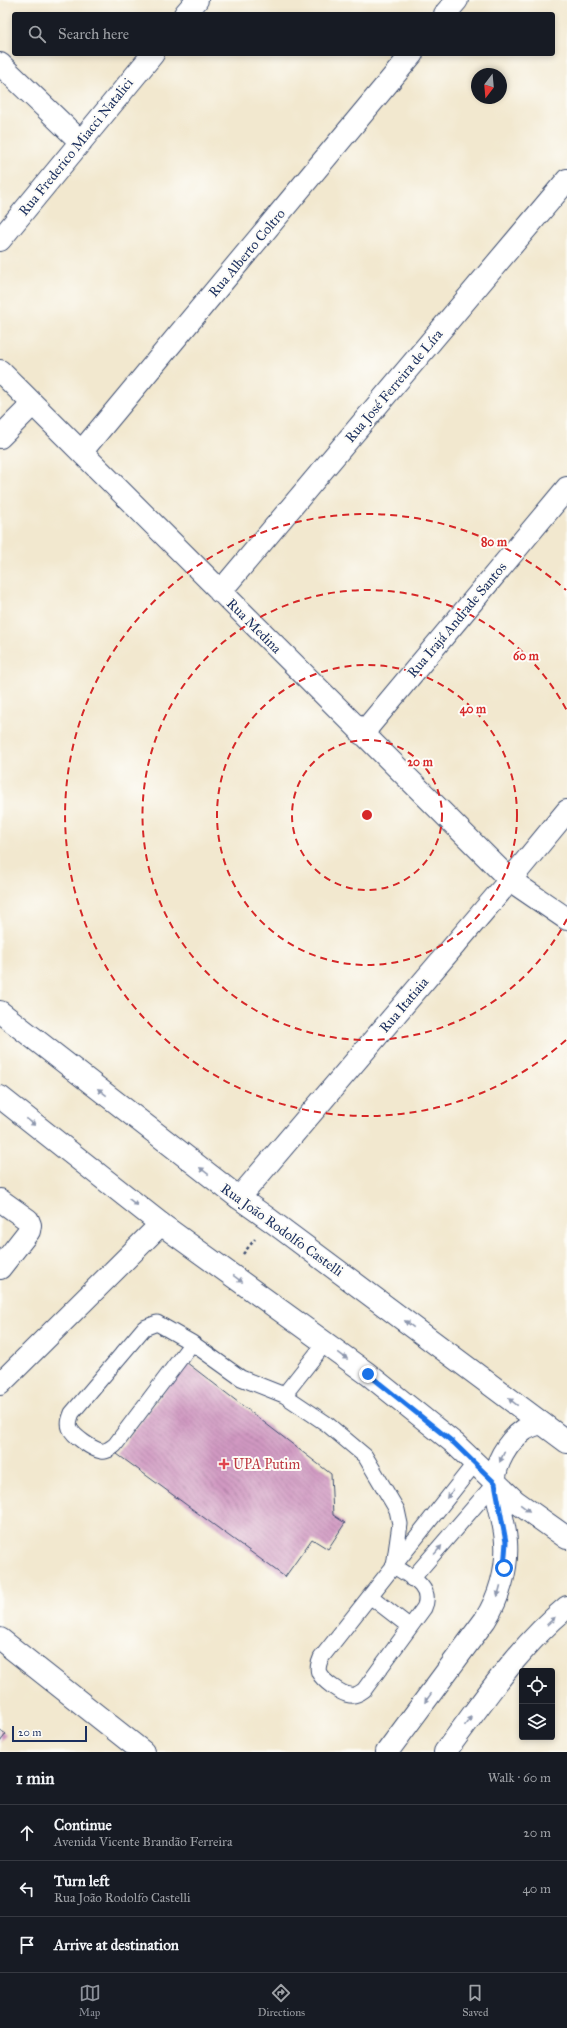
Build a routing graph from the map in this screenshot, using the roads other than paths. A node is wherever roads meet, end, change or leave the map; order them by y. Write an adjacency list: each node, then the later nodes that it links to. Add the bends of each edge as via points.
1 (196, 0): 3 (street)
2 (457, 0): 4 (street)
3 (187, 12)
4 (447, 12)
5 (150, 56): 8 (street, Rua Frederico Miacci Natalici)
6 (410, 56): 14 (street, Rua Alberto Coltro)
7 (0, 64): 8 (street)
8 (81, 142): 10 (street, Rua Frederico Miacci Natalici)
9 (567, 180): 16 (street, Rua José Ferreira de Líra)
10 (0, 240)
11 (0, 371): 12 (street, Rua Medina)
12 (33, 404): 13 (street); 14 (street, Rua Medina)
13 (0, 437)
14 (82, 451): 16 (street, Rua Medina)
15 (567, 488): 17 (street, Rua Irajá Andrade Santos)
16 (220, 592): 17 (street, Rua Medina)
17 (362, 734): 19 (street, Rua Medina)
18 (567, 811): 19 (street, Rua Itatiaia)
19 (510, 880): 20 (street, Rua Medina); 23 (street, Rua Itatiaia)
20 (567, 919)
21 (0, 1012): 23 (street, Rua João Rodolfo Castelli, one-way to 21)
22 (0, 1098): 25 (street, one-way to 25)
23 (239, 1198): 31 (street, Rua João Rodolfo Castelli, one-way to 23)
24 (0, 1200): 26 (street, via 28,1220 30,1225 29,1231)
25 (161, 1224): 28 (street, one-way to 28); 29 (street)
26 (0, 1268)
27 (192, 1343): 27 (lane, via 157,1323 144,1328 72,1413 69,1420 70,1428 75,1435 94,1448 109,1450); 30 (lane, via 241,1378)
28 (325, 1343): 30 (lane); 33 (street, one-way to 33, via 454,1443)
29 (0, 1384)
30 (284, 1394): 36 (lane, via 327,1424 369,1462 397,1510 400,1524)
31 (540, 1423): 32 (street, Rua João Rodolfo Castelli); 34 (street, one-way to 34, via 524,1430 512,1441 502,1456)
32 (567, 1442)
33 (474, 1463): 34 (street); 36 (lane, one-way to 36)
34 (495, 1483): 35 (street, one-way to 35, via 515,1501); 37 (lane, one-way to 34); 43 (street, one-way to 43, via 506,1542 504,1568 495,1604)
35 (567, 1538)
36 (394, 1566): 37 (lane); 38 (lane)
37 (412, 1579): 40 (lane, via 426,1593 427,1601)
38 (370, 1596): 40 (lane); 40 (lane, via 321,1658 318,1665 323,1679 350,1695 364,1690)
39 (567, 1607): 44 (street, one-way to 39, via 522,1651)
40 (410, 1627)
41 (0, 1640): 42 (street)
42 (143, 1752)
43 (387, 1752)
44 (445, 1752)

